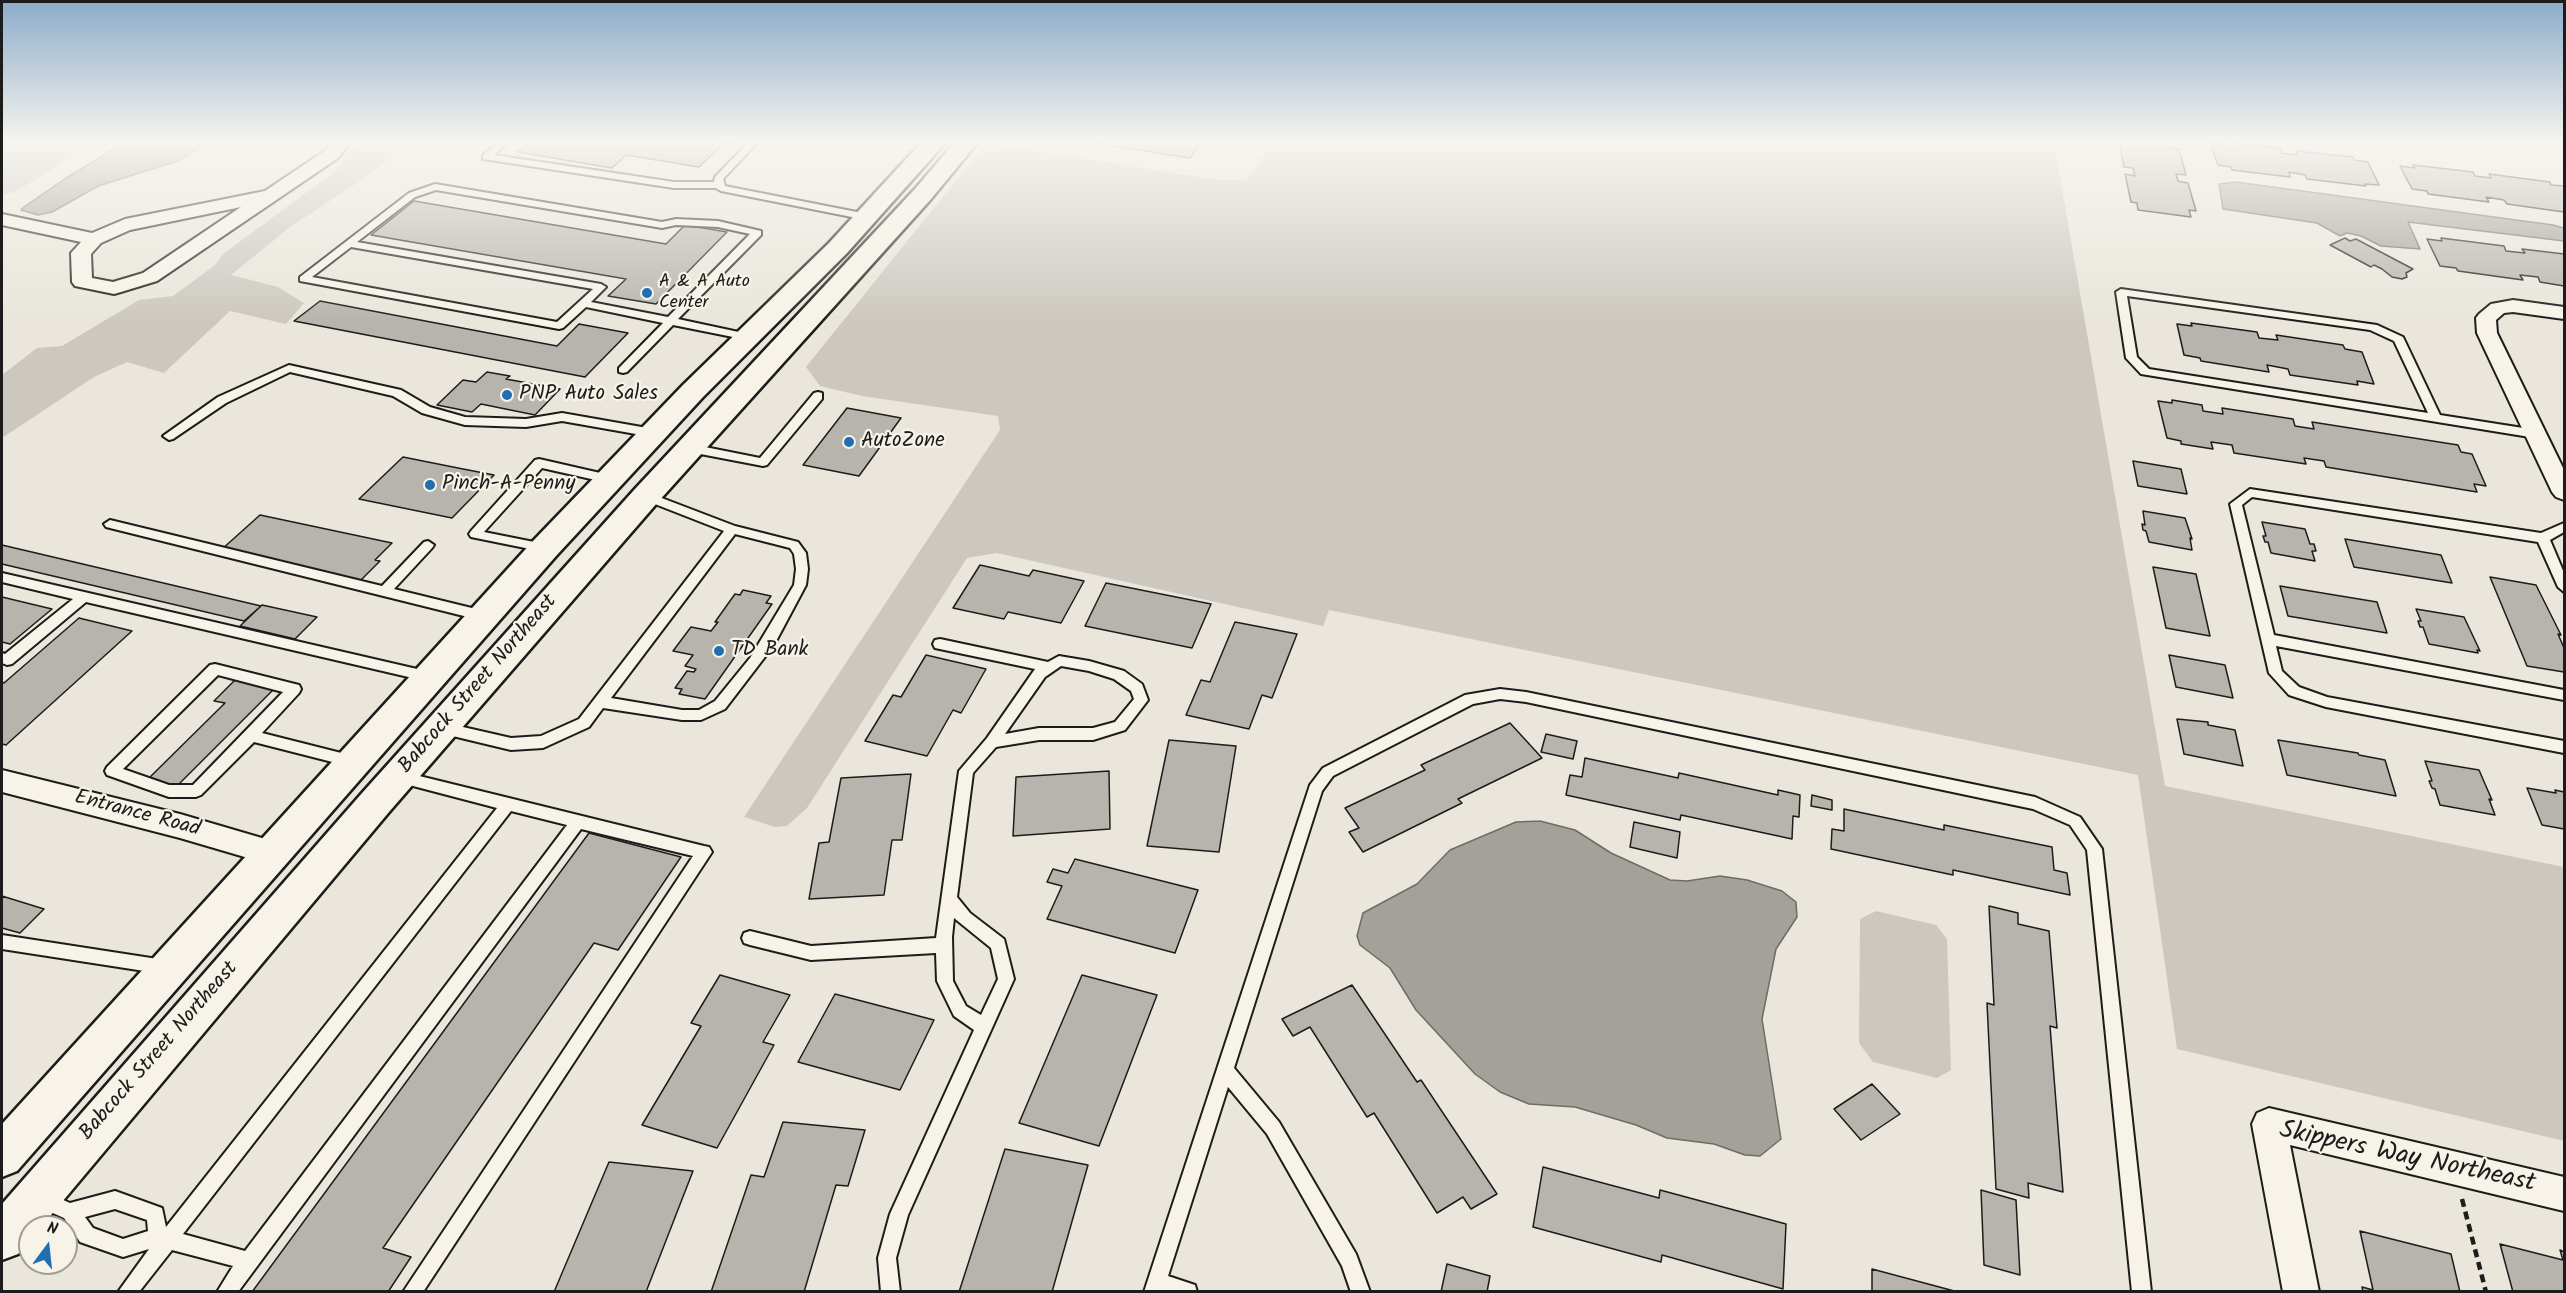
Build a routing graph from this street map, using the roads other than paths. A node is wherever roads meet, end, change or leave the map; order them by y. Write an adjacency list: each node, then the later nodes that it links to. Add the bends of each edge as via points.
1 (237, 202): 10 (street, via 125,225)
2 (259, 202): 10 (street, via 150,277 114,288 82,282 81,253)
3 (403, 202): 11 (lane)
4 (527, 202): 14 (lane, via 662,225 718,224 757,233)
5 (793, 202): 8 (lane)
6 (880, 202): 8 (main road, Babcock Street Northeast)
7 (915, 202): 22 (main road, Babcock Street Northeast)
8 (867, 217): 15 (main road, Babcock Street Northeast)
9 (2, 220): 10 (street)
10 (94, 239)
11 (349, 244): 12 (lane, via 601,287); 12 (lane, via 304,279 559,326)
12 (583, 303): 14 (lane)
13 (2565, 313): 20 (street, via 2513,306 2498,309 2486,318 2487,333)
14 (670, 321): 15 (lane); 16 (lane)
15 (748, 337): 19 (main road, Babcock Street Northeast)
16 (623, 370)
17 (818, 396): 22 (lane, via 763,462)
18 (2436, 418): 18 (lane, via 2145,372 2132,358 2121,292 2373,327 2399,339); 20 (lane)
19 (653, 433): 21 (lane, via 562,417 526,423 465,421 426,411 397,393 289,368 222,400); 23 (main road, Babcock Street Northeast); 25 (main road)
20 (2536, 434): 24 (street)
21 (169, 436)
22 (690, 448): 25 (main road, Babcock Street Northeast)
23 (609, 479): 31 (main road, Babcock Street Northeast); 31 (lane, via 539,463 475,534); 32 (main road)
24 (2565, 492)
25 (646, 496): 28 (lane); 32 (main road, Babcock Street Northeast)
26 (110, 524): 35 (lane)
27 (2565, 527): 29 (lane)
28 (732, 529): 44 (lane); 44 (lane, via 794,545 800,553 800,585 755,662 720,705 701,715)
29 (2543, 538): 34 (lane); 38 (lane, via 2250,493 2236,504)
30 (428, 545): 35 (lane)
31 (544, 548): 37 (main road, Babcock Street Northeast)
32 (595, 553): 45 (main road, Babcock Street Northeast)
33 (2, 578): 36 (lane)
34 (2565, 587)
35 (384, 591): 37 (lane)
36 (84, 597): 40 (lane, via 7,660); 42 (lane)
37 (484, 616): 42 (main road, Babcock Street Northeast)
38 (2268, 639): 43 (lane); 48 (lane, via 2276,673 2294,691 2326,702)
39 (940, 644): 41 (lane)
40 (2, 658)
41 (1049, 667): 47 (lane, via 1040,673); 47 (lane, via 1059,661 1119,675 1137,688 1141,700 1120,726 1093,734 1039,735)
42 (430, 676): 49 (main road, Babcock Street Northeast)
43 (2565, 695)
44 (600, 702): 45 (lane, via 584,723 543,742 511,744)
45 (441, 728): 50 (main road, Babcock Street Northeast)
46 (251, 736): 46 (lane, via 294,689 215,669 112,771 169,791 196,791); 49 (lane)
47 (992, 742): 55 (lane, via 966,771)
48 (2565, 747)
49 (354, 761): 54 (main road, Babcock Street Northeast)
50 (398, 777): 52 (lane); 64 (main road, Babcock Street Northeast)
51 (2, 781): 54 (street, Entrance Road)
52 (508, 804): 53 (lane); 66 (lane)
53 (578, 822): 67 (lane); 71 (lane, via 704,852)
54 (272, 853): 59 (main road, Babcock Street Northeast)
55 (949, 899): 58 (lane); 60 (lane, via 964,918 998,944 1005,979)
56 (750, 938): 58 (lane, via 810,953)
57 (2, 942): 59 (lane)
58 (944, 945): 60 (lane, via 945,981 960,1011)
59 (169, 968): 62 (main road, Babcock Street Northeast)
60 (983, 1026): 72 (lane, via 899,1214 887,1258)
61 (1225, 1070): 68 (lane); 74 (lane, via 1273,1128 1349,1261); 75 (lane, via 1315,789 1328,772 1470,699 1500,694 1526,696 2035,804 2075,821 2094,849)
62 (2, 1156)
63 (2565, 1194): 76 (street, Skippers Way Northeast, via 2269,1124)
64 (53, 1204): 65 (main road, Babcock Street Northeast); 66 (lane, via 87,1234 123,1248); 66 (lane, via 115,1200 156,1214)
65 (2, 1238)
66 (164, 1238): 67 (lane); 69 (lane)
67 (248, 1261): 70 (lane)
68 (1155, 1287): 73 (lane)
69 (128, 1292)
70 (226, 1292)
71 (411, 1292)
72 (891, 1292)
73 (1188, 1292)
74 (1361, 1292)
75 (2142, 1292)
76 (2301, 1292)

